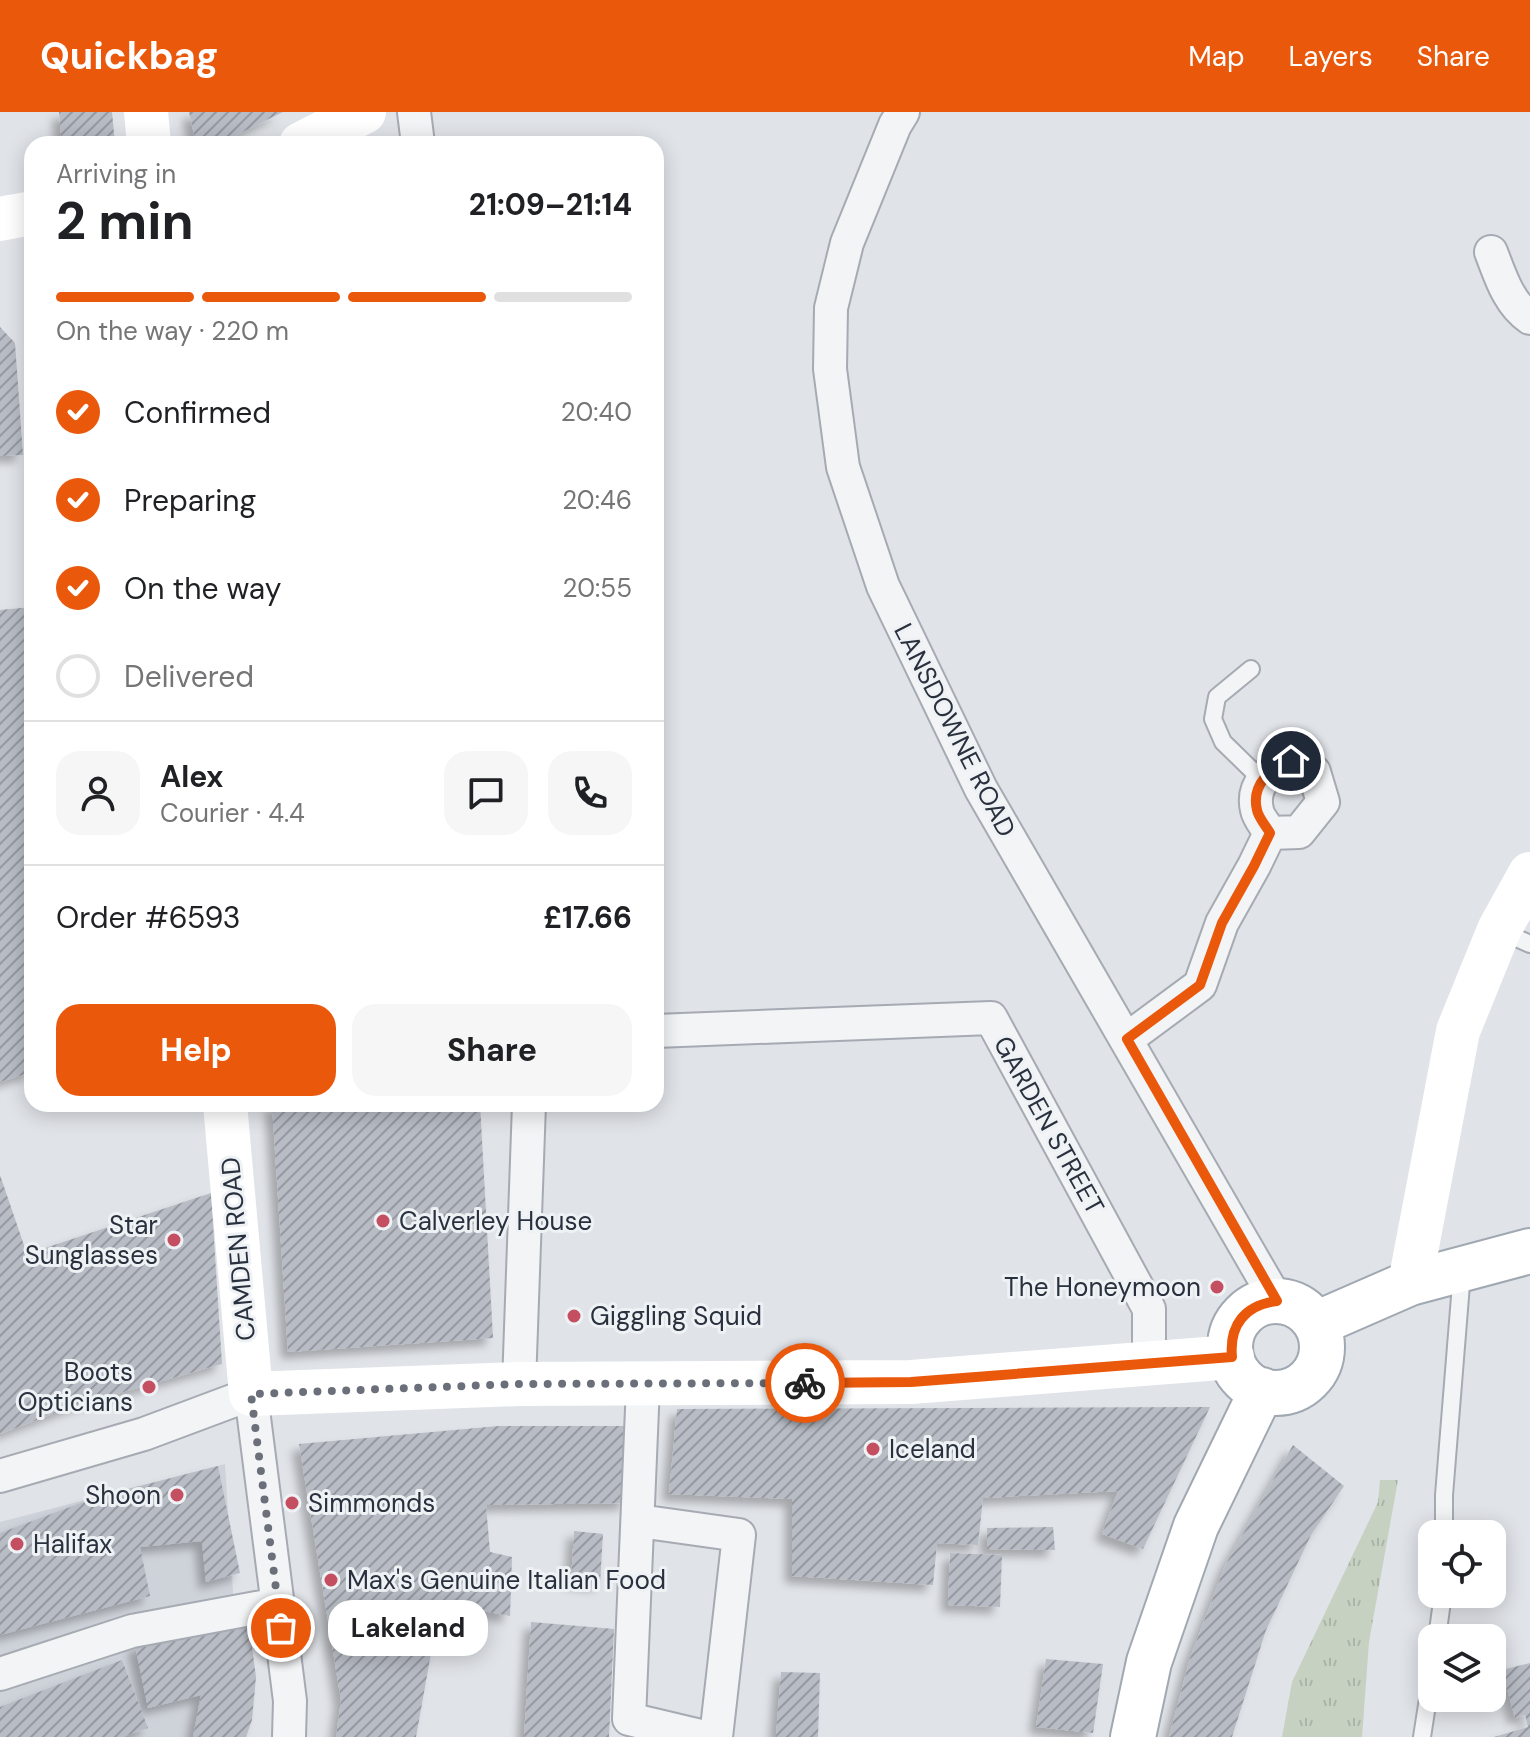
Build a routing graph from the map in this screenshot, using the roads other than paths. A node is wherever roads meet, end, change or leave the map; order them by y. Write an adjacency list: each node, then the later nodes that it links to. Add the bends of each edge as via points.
1 (146, 112): 5 (street)
2 (364, 112): 6 (street)
3 (414, 112): 7 (street)
4 (903, 112): 18 (street, LANSDOWNE ROAD, via 847,243 831,308 830,369 843,467 883,586 981,789)
5 (148, 136)
6 (317, 136)
7 (417, 136)
8 (24, 214): 9 (street)
9 (0, 219)
10 (1491, 252): 11 (street, via 1507,291)
11 (1530, 318)
12 (1251, 669): 13 (lane, via 1217,697 1213,719 1223,742)
13 (1263, 781): 14 (street, via 1257,787 1257,810); 14 (street, via 1274,767 1291,761 1314,772 1323,802 1299,832)
14 (1270, 833): 18 (street, via 1222,923 1200,985)
15 (1530, 874): 16 (street)
16 (1515, 937): 23 (street, via 1458,1031)
17 (664, 1031): 27 (street, GARDEN STREET, via 991,1018 1149,1309)
18 (1127, 1039): 24 (street, LANSDOWNE ROAD)
19 (226, 1112): 31 (street, CAMDEN ROAD)
20 (529, 1112): 28 (street)
21 (1530, 1251): 22 (street)
22 (1462, 1271): 23 (street); 33 (lane)
23 (1410, 1283): 25 (street)
24 (1277, 1301): 25 (street, via 1300,1307); 26 (street, via 1250,1308 1241,1318 1231,1343)
25 (1316, 1324): 30 (street, via 1322,1352 1310,1378 1286,1391)
26 (1232, 1357): 27 (street); 30 (street, via 1237,1371)
27 (1149, 1364): 29 (street, via 911,1382)
28 (519, 1384): 29 (street); 31 (street)
29 (643, 1385): 34 (street)
30 (1262, 1390): 41 (street, via 1196,1526 1149,1662)
31 (251, 1394): 32 (street, via 144,1434); 35 (street)
32 (0, 1476)
33 (1444, 1520)
34 (639, 1521): 39 (street, via 629,1719); 40 (street, via 739,1535)
35 (278, 1604): 36 (street, via 132,1631); 38 (street)
36 (0, 1674)
37 (1426, 1712): 42 (lane)
38 (289, 1737)
39 (705, 1737)
40 (716, 1737)
41 (1133, 1737)
42 (1422, 1737)

